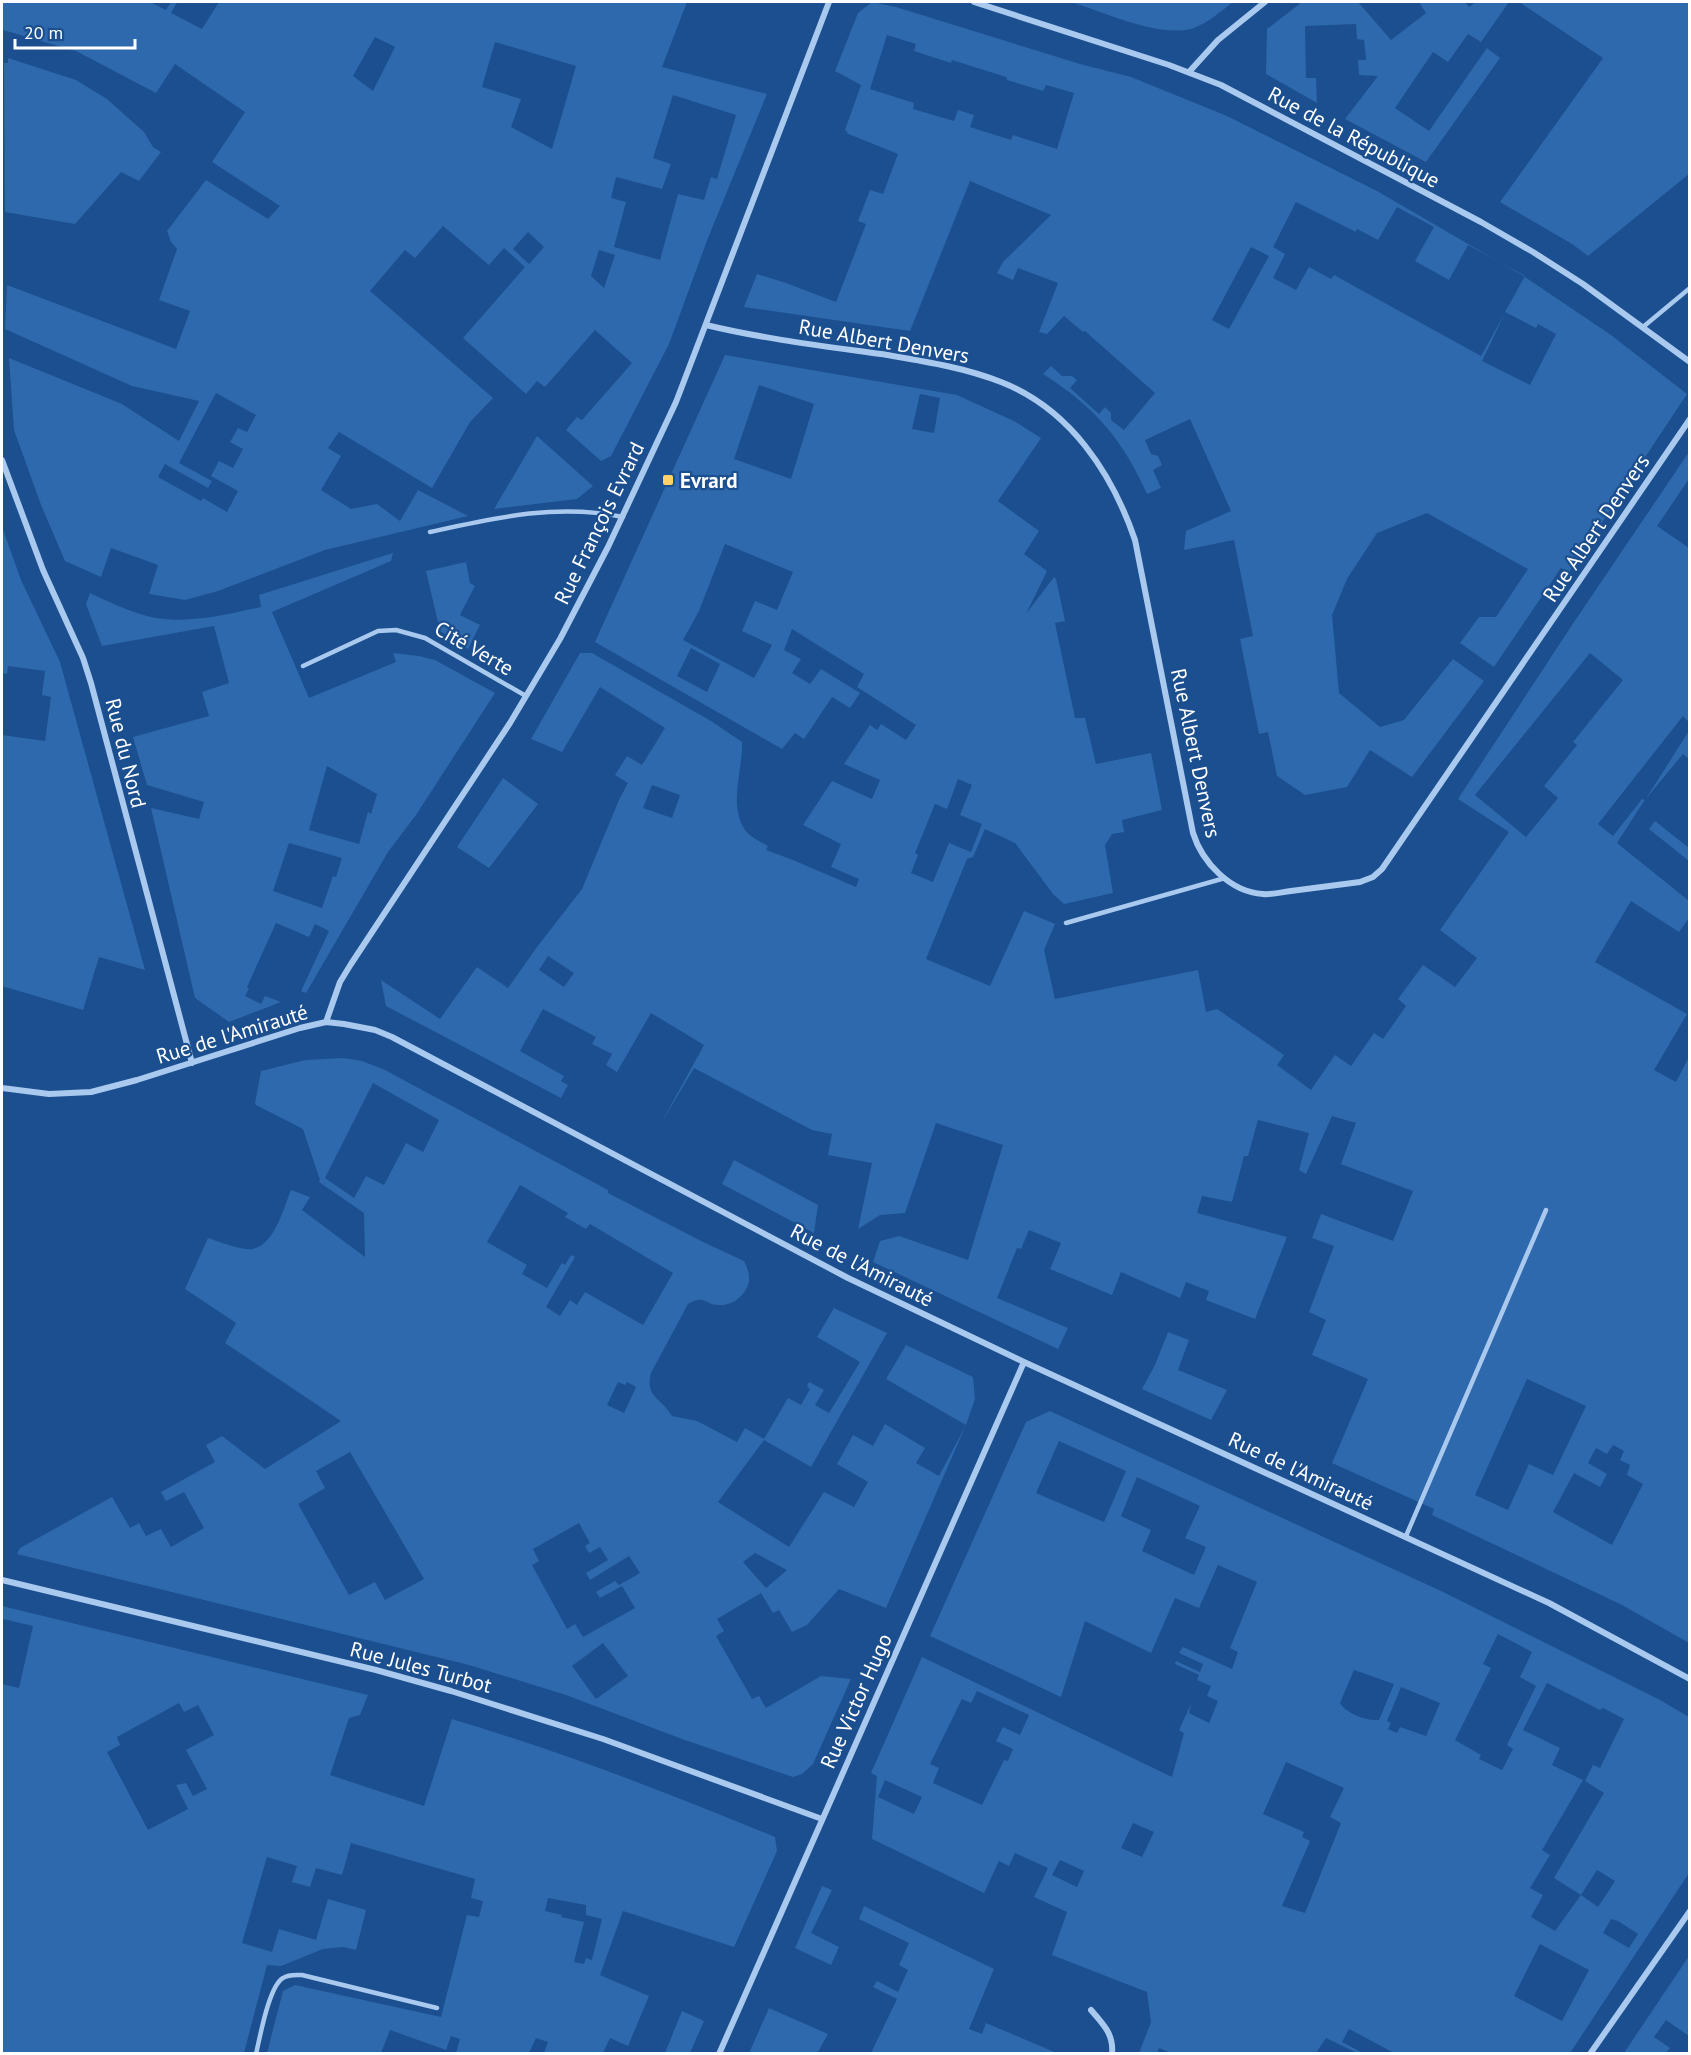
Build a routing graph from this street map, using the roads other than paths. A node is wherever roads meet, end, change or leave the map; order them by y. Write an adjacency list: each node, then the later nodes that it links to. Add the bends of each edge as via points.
1 (828, 2): 6 (street, Rue François Evrard)
2 (974, 2): 4 (street, Rue de la République)
3 (1265, 2): 4 (street, via 1218,40)
4 (1189, 72): 7 (street, Rue de la République, via 1221,85 1481,222 1583,284)
5 (1689, 288): 7 (lane)
6 (706, 325): 11 (street, Rue François Evrard, via 676,402); 15 (street, Rue Albert Denvers, via 961,369 1003,382 1045,407 1069,427 1107,476 1127,517 1141,564 1192,833 1204,858)
7 (1643, 327): 8 (street, Rue de la République)
8 (1689, 362)
9 (1689, 419): 15 (street, Rue Albert Denvers, via 1382,869 1360,882 1263,894)
10 (2, 460): 18 (street, Rue du Nord, via 91,683)
11 (622, 517): 12 (lane, via 586,511 539,512); 14 (street, Rue François Evrard)
12 (430, 532)
13 (303, 666): 14 (lane, Cité Verte, via 378,631 396,630 425,638)
14 (526, 696): 17 (street, Rue François Evrard, via 351,964)
15 (1226, 878): 16 (lane)
16 (1066, 923)
17 (326, 1022): 18 (street, Rue de l'Amirauté, via 272,1035); 21 (street, Rue de l'Amirauté, via 392,1036 848,1278)
18 (192, 1063): 19 (street, Rue de l'Amirauté, via 92,1092 49,1094)
19 (2, 1088)
20 (1546, 1210): 22 (lane)
21 (1024, 1362): 22 (street, Rue de l'Amirauté); 25 (street, Rue Victor Hugo)
22 (1406, 1536): 24 (street, Rue de l'Amirauté, via 1549,1603)
23 (2, 1580): 25 (street, Rue Jules Turbot, via 451,1691 603,1739)
24 (1689, 1679)
25 (822, 1819): 30 (street, Rue Victor Hugo)
26 (1689, 1911): 32 (street)
27 (437, 2008): 29 (lane, via 291,1975 282,1978 273,1990)
28 (1091, 2010): 31 (street, via 1110,2033)
29 (256, 2054)
30 (719, 2054)
31 (1112, 2054)
32 (1590, 2054)

